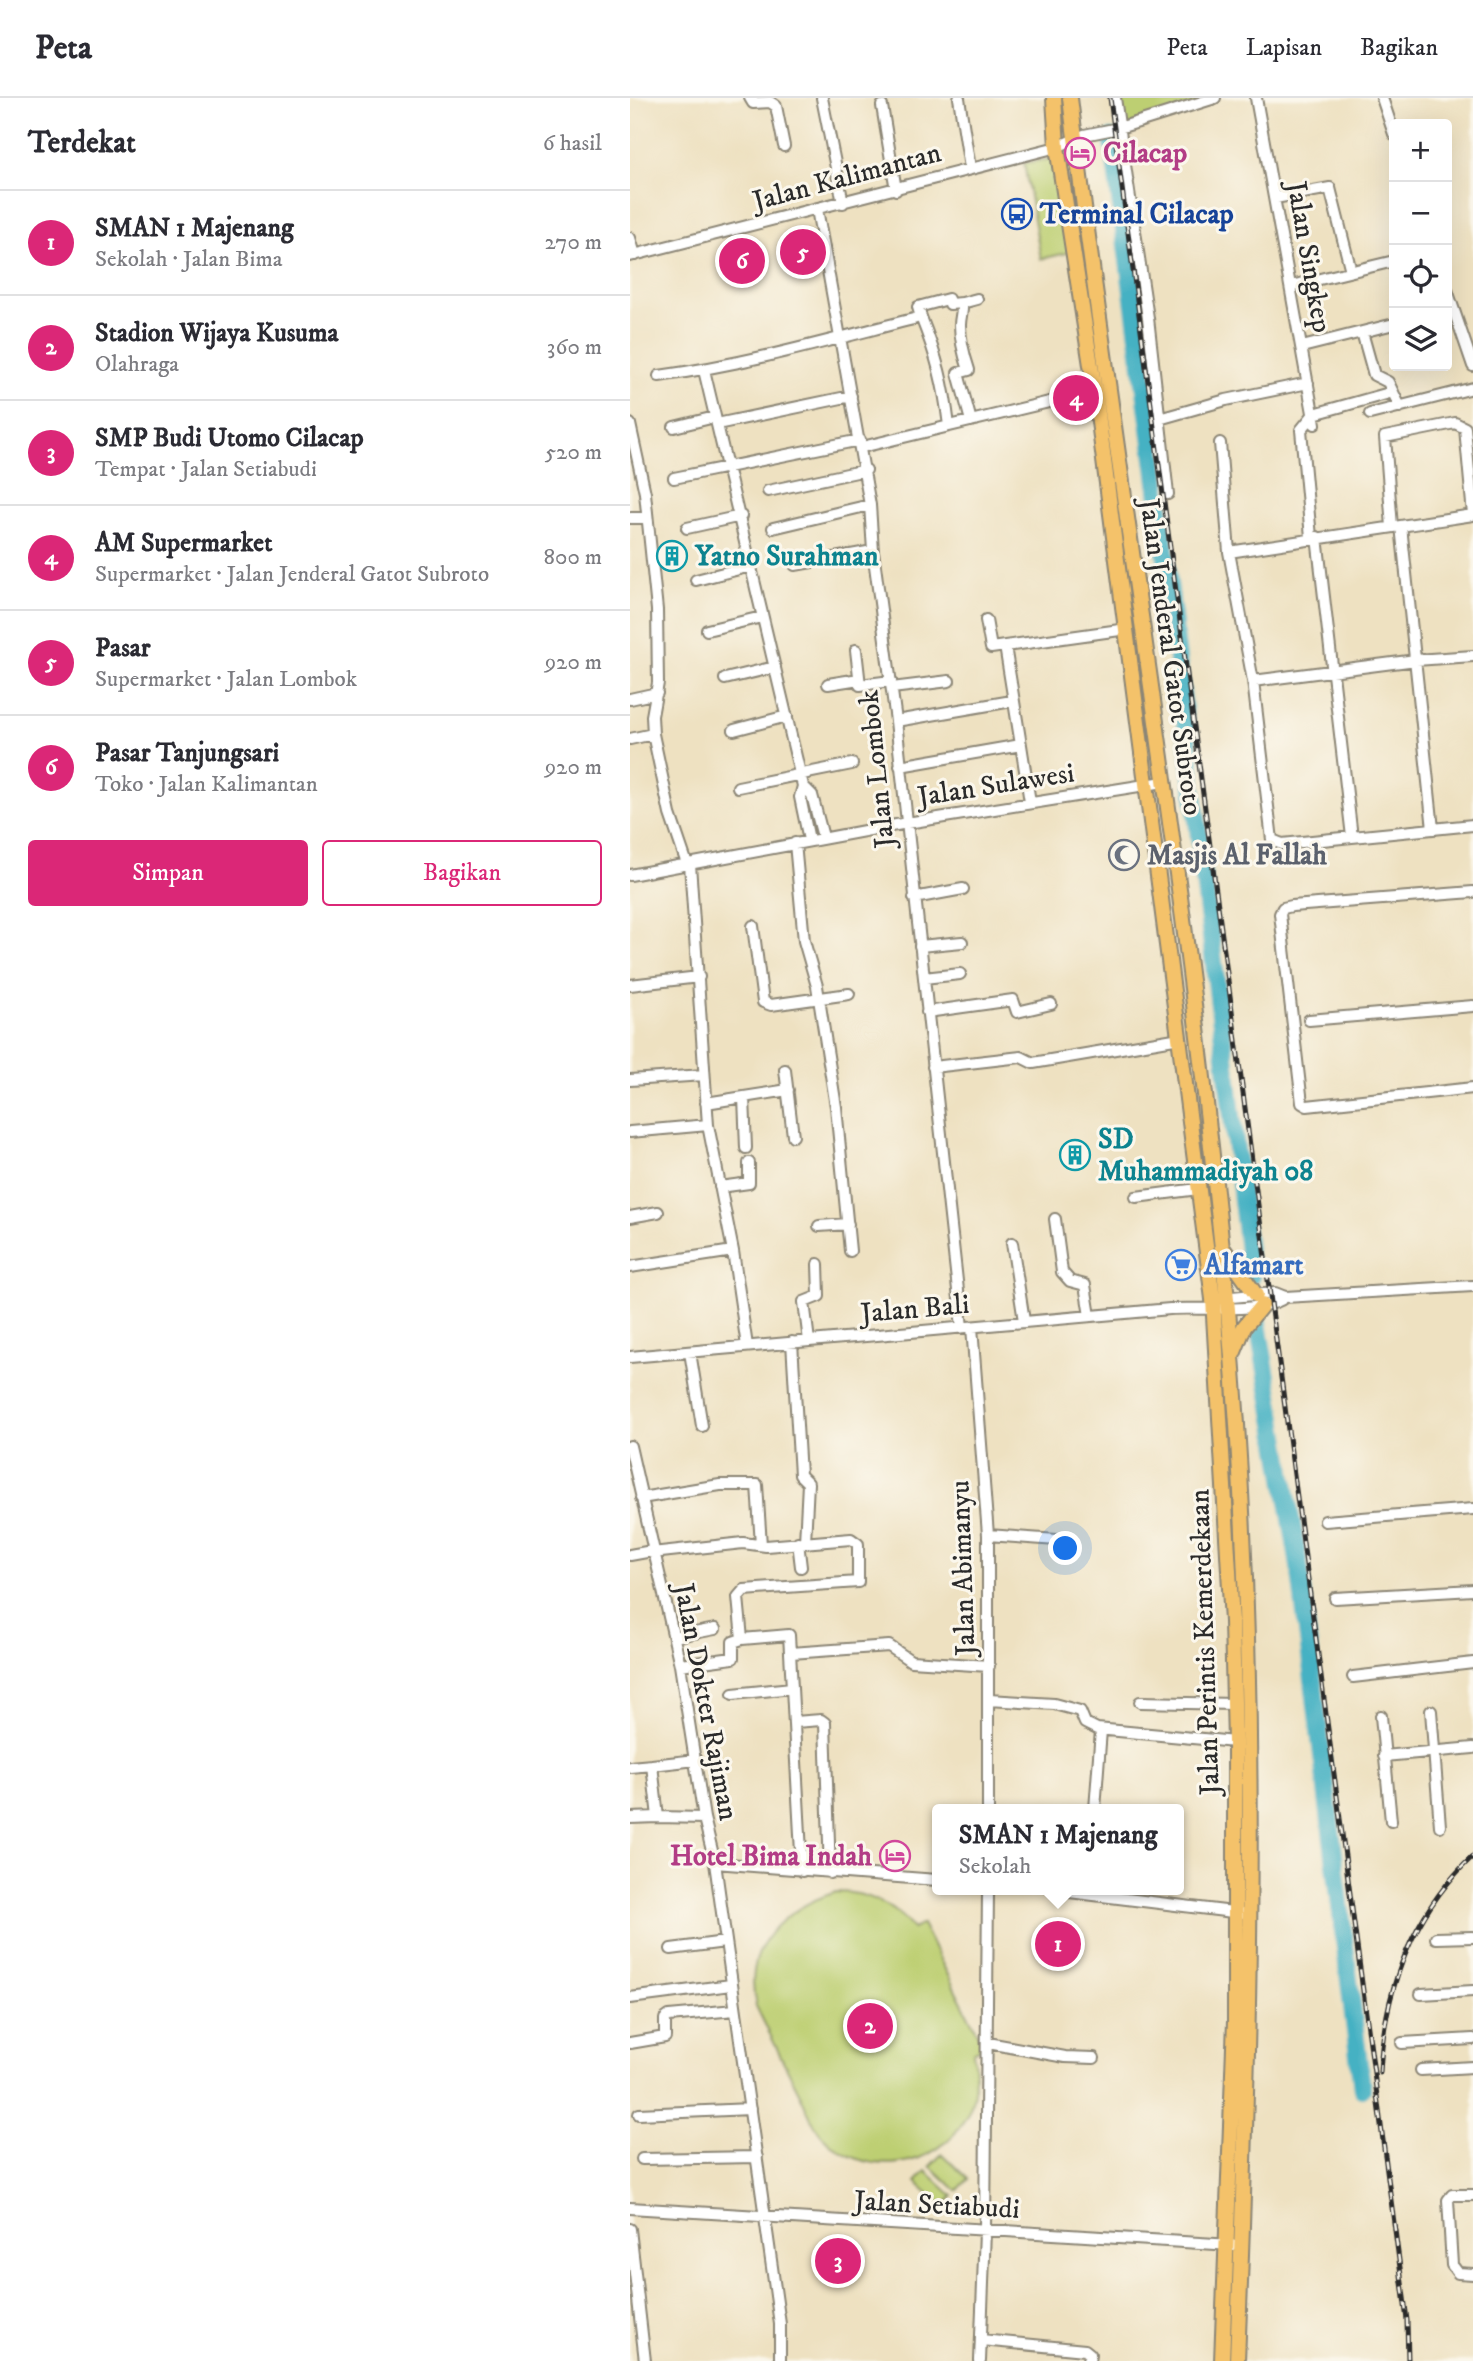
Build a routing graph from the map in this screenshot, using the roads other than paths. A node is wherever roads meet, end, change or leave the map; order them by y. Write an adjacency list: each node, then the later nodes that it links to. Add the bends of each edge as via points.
1 (750, 98): 14 (street, via 753,103 776,106)
2 (822, 98): 19 (street)
3 (959, 98): 16 (street)
4 (1054, 98): 15 (main road, Jalan Jenderal Gatot Subroto)
5 (1070, 98): 13 (main road, Jalan Jenderal Gatot Subroto)
6 (1115, 98): 12 (street)
7 (1215, 98): 12 (street, Jalan Kalimantan)
8 (1256, 98): 18 (street, Jalan Singkep)
9 (1382, 98): 11 (street)
10 (882, 106): 17 (street)
11 (1389, 119)
12 (1119, 128): 13 (street, Jalan Kalimantan); 45 (street)
13 (1074, 138): 15 (street, Jalan Kalimantan); 101 (main road, Jalan Jenderal Gatot Subroto)
14 (784, 146)
15 (1057, 147): 16 (street, Jalan Kalimantan); 39 (main road, Jalan Jenderal Gatot Subroto)
16 (970, 168): 17 (street, Jalan Kalimantan)
17 (896, 190): 19 (street, Jalan Kalimantan)
18 (1275, 198): 24 (street, via 1330,188); 25 (street, Jalan Singkep)
19 (843, 203): 20 (street, Jalan Kalimantan)
20 (817, 209): 22 (street, Jalan Kalimantan); 32 (street, Jalan Lombok)
21 (630, 238): 22 (street)
22 (632, 256)
23 (1389, 262): 24 (street)
24 (1351, 271): 25 (street)
25 (1291, 286): 33 (street, Jalan Singkep)
26 (977, 299): 27 (street)
27 (962, 303): 29 (street, via 950,304 948,299 918,307); 47 (street, via 960,330 969,370 958,373)
28 (1452, 314): 34 (street)
29 (921, 317): 32 (street); 49 (street, via 947,392)
30 (1389, 325): 31 (street)
31 (1362, 332): 33 (street); 40 (street, via 1374,375 1388,382)
32 (840, 340): 35 (street); 41 (street, Jalan Lombok)
33 (1302, 347): 37 (street, Jalan Singkep)
34 (1473, 366)
35 (704, 370): 36 (street); 46 (street)
36 (659, 376)
37 (1308, 383): 44 (street, Jalan Singkep); 45 (street)
38 (1473, 388): 42 (street)
39 (1095, 391): 47 (street); 75 (main road, Jalan Jenderal Gatot Subroto)
40 (1393, 391): 42 (street); 44 (street)
41 (852, 396): 46 (street); 52 (street, Jalan Lombok)
42 (1400, 407): 43 (street)
43 (1370, 414)
44 (1314, 417): 67 (street, via 1301,430)
45 (1159, 419): 58 (street)
46 (716, 420): 50 (street); 54 (street)
47 (971, 421): 49 (street)
48 (630, 424): 53 (street)
49 (949, 426): 52 (street)
50 (674, 427)
51 (1220, 443): 69 (street)
52 (861, 444): 54 (street); 55 (street, Jalan Lombok)
53 (633, 452): 63 (street)
54 (729, 467): 56 (street); 61 (street)
55 (866, 470): 57 (street); 59 (street, Jalan Lombok)
56 (674, 478)
57 (768, 491)
58 (1168, 494)
59 (870, 505): 66 (street); 68 (street, Jalan Lombok)
60 (1473, 515): 64 (street); 64 (street, via 1465,428 1455,423 1385,437)
61 (741, 516): 65 (street); 71 (street)
62 (630, 518): 63 (street)
63 (646, 518): 89 (street, via 657,610)
64 (1396, 526): 67 (street); 80 (street)
65 (687, 528)
66 (772, 528)
67 (1314, 537): 69 (street); 82 (street)
68 (873, 551): 70 (street); 88 (street, Jalan Lombok)
69 (1229, 551): 86 (street)
70 (795, 565)
71 (751, 566): 72 (street); 73 (street)
72 (695, 580)
73 (762, 617): 76 (street); 81 (street)
74 (986, 620): 77 (street, via 991,648)
75 (1127, 629): 77 (street); 102 (main road, Jalan Jenderal Gatot Subroto)
76 (707, 630)
77 (1005, 646): 91 (street)
78 (856, 650): 84 (street)
79 (1473, 656): 80 (street)
80 (1416, 660): 82 (street); 107 (street)
81 (775, 667): 83 (street); 92 (street)
82 (1331, 671): 86 (street); 108 (street)
83 (725, 679)
84 (859, 679): 87 (street); 88 (street, via 863,686)
85 (950, 681): 88 (street)
86 (1253, 681): 108 (street, via 1272,840 1282,844)
87 (828, 684)
88 (891, 685): 93 (street, Jalan Lombok)
89 (657, 693): 90 (street); 95 (street)
90 (630, 699)
91 (1012, 701): 93 (street); 97 (street)
92 (788, 716): 94 (street); 100 (street)
93 (896, 721): 99 (street, Jalan Lombok)
94 (734, 730)
95 (653, 734): 96 (street); 112 (street, via 670,814)
96 (630, 739)
97 (1021, 744): 99 (street); 104 (street)
98 (852, 764): 100 (street)
99 (900, 766): 105 (street, Jalan Lombok)
100 (802, 780): 103 (street); 109 (street, via 812,795); 110 (street, via 800,797)
101 (1164, 782): 102 (street, Jalan Sulawesi); 153 (main road, Jalan Jenderal Gatot Subroto)
102 (1146, 785): 104 (street, Jalan Sulawesi); 130 (main road, Jalan Jenderal Gatot Subroto)
103 (738, 787)
104 (1030, 802): 105 (street, Jalan Sulawesi)
105 (906, 823): 109 (street, Jalan Sulawesi); 116 (street, Jalan Lombok)
106 (1473, 825): 107 (street)
107 (1433, 829): 108 (street)
108 (1352, 837)
109 (823, 838): 110 (street, Jalan Sulawesi)
110 (809, 840): 111 (street, Jalan Sulawesi)
111 (795, 844): 112 (street, Jalan Sulawesi); 125 (street, via 804,941)
112 (689, 864): 113 (street, Jalan Sulawesi); 121 (street)
113 (630, 876)
114 (962, 889): 116 (street)
115 (1473, 892): 135 (street, via 1292,906 1280,914 1302,1104)
116 (914, 898): 119 (street, Jalan Lombok)
117 (752, 926): 125 (street, via 763,1002 771,1005)
118 (961, 942): 119 (street)
119 (920, 946): 122 (street, Jalan Lombok)
120 (960, 974): 122 (street)
121 (699, 977): 123 (street); 133 (street)
122 (924, 978): 128 (street, Jalan Lombok)
123 (630, 985)
124 (849, 995): 125 (street)
125 (819, 998): 150 (street)
126 (1051, 1004): 128 (street, via 1017,1013 1013,1000)
127 (1473, 1006): 129 (street)
128 (927, 1012): 131 (street, Jalan Lombok)
129 (1309, 1020)
130 (1180, 1038): 131 (street, via 1033,1063 1021,1056); 145 (main road, Jalan Jenderal Gatot Subroto)
131 (933, 1067): 163 (street, Jalan Lombok)
132 (785, 1070): 136 (street)
133 (704, 1075): 134 (street); 138 (street)
134 (630, 1080)
135 (1473, 1088)
136 (788, 1090): 137 (street); 141 (street)
137 (744, 1097): 138 (street); 142 (street)
138 (706, 1103): 139 (street)
139 (708, 1125): 140 (street); 144 (street)
140 (630, 1132)
141 (793, 1136)
142 (746, 1148)
143 (749, 1163): 144 (street, via 749,1183)
144 (720, 1187): 154 (street)
145 (1198, 1189): 146 (street); 160 (main road, Jalan Jenderal Gatot Subroto)
146 (1136, 1197)
147 (658, 1212): 148 (street)
148 (630, 1217)
149 (1055, 1219): 161 (street, via 1062,1272 1070,1281 1085,1285)
150 (848, 1224): 151 (street); 155 (street)
151 (819, 1226)
152 (1012, 1243): 162 (street)
153 (1221, 1246): 159 (main road); 160 (main road, Jalan Jenderal Gatot Subroto)
154 (733, 1251): 157 (street); 166 (street)
155 (850, 1251)
156 (818, 1264): 164 (street, via 819,1296 804,1302)
157 (630, 1267)
158 (1473, 1286): 159 (street, Jalan Bali)
159 (1259, 1300): 160 (street, Jalan Bali); 169 (main road)
160 (1217, 1304): 161 (street, Jalan Bali); 169 (main road, Jalan Perintis Kemerdekaan); 186 (main road, Jalan Perintis Kemerdekaan)
161 (1090, 1316): 162 (street, Jalan Bali)
162 (1024, 1321): 163 (street, Jalan Bali)
163 (967, 1327): 164 (street, Jalan Bali); 176 (street, Jalan Abimanyu)
164 (809, 1341): 165 (street, Jalan Bali)
165 (792, 1342): 166 (street, Jalan Bali); 178 (street, via 800,1475 808,1483)
166 (747, 1346): 167 (street, Jalan Bali)
167 (690, 1352): 168 (street, Jalan Bali); 170 (street)
168 (630, 1357)
169 (1232, 1358): 185 (main road, Jalan Perintis Kemerdekaan)
170 (702, 1426)
171 (630, 1446): 172 (street, Jalan Dokter Rajiman)
172 (632, 1467): 173 (street, Jalan Dokter Rajiman)
173 (641, 1499): 179 (street, via 720,1485 757,1485); 180 (street, Jalan Dokter Rajiman)
174 (1473, 1509): 175 (street)
175 (1325, 1521)
176 (988, 1535): 177 (street); 193 (street, Jalan Abimanyu)
177 (1071, 1541)
178 (801, 1542): 179 (street); 182 (street); 189 (street, via 856,1541 859,1581 744,1590 738,1597)
179 (761, 1545): 180 (street)
180 (652, 1552): 181 (street); 188 (street, Jalan Dokter Rajiman)
181 (630, 1555)
182 (801, 1567)
183 (1473, 1590): 184 (street)
184 (1335, 1598)
185 (1248, 1621): 186 (main road); 224 (main road, Jalan Perintis Kemerdekaan)
186 (1232, 1622): 199 (main road, Jalan Perintis Kemerdekaan)
187 (716, 1629): 188 (street)
188 (674, 1637): 192 (street, Jalan Dokter Rajiman)
189 (742, 1639): 190 (street, via 789,1635); 192 (street, via 733,1642 733,1658)
190 (791, 1653): 193 (street, via 889,1646 911,1661); 195 (street)
191 (1473, 1663): 194 (street)
192 (680, 1665): 208 (street, Jalan Dokter Rajiman)
193 (989, 1666): 197 (street, Jalan Abimanyu)
194 (1353, 1677)
195 (792, 1688): 196 (street); 202 (street)
196 (733, 1694)
197 (989, 1700): 203 (street, via 1080,1710 1088,1726); 211 (street, Jalan Abimanyu)
198 (1140, 1702): 199 (street)
199 (1234, 1704): 204 (main road, Jalan Perintis Kemerdekaan)
200 (1431, 1711): 206 (street)
201 (1381, 1716): 207 (street)
202 (795, 1721): 219 (street); 220 (street, via 825,1723)
203 (1101, 1733): 204 (street); 212 (street)
204 (1235, 1742): 224 (main road, Jalan Perintis Kemerdekaan)
205 (1473, 1748): 206 (street)
206 (1434, 1752): 207 (street); 217 (street)
207 (1384, 1756): 216 (street)
208 (696, 1760): 209 (street); 215 (street, Jalan Dokter Rajiman)
209 (652, 1765): 210 (street); 213 (street)
210 (630, 1767)
211 (988, 1804)
212 (1095, 1804)
213 (658, 1817): 214 (street); 215 (street)
214 (630, 1818)
215 (704, 1818): 218 (street, Jalan Dokter Rajiman)
216 (1391, 1821)
217 (1440, 1826)
218 (715, 1863): 219 (street); 227 (street, Jalan Dokter Rajiman)
219 (802, 1871): 220 (street)
220 (830, 1873): 221 (street)
221 (932, 1880)
222 (988, 1895): 236 (street)
223 (1110, 1895): 224 (street)
224 (1243, 1914): 250 (main road, Jalan Perintis Kemerdekaan); 251 (main road, Jalan Perintis Kemerdekaan, via 1251,2021)
225 (1473, 1937): 226 (street)
226 (1436, 1938)
227 (725, 1942): 228 (street); 229 (street, Jalan Dokter Rajiman)
228 (671, 1949)
229 (731, 1985): 232 (street); 233 (street, Jalan Dokter Rajiman)
230 (1473, 1991): 231 (street)
231 (1421, 1994)
232 (630, 1998)
233 (735, 2010): 235 (street, via 669,2016 665,2036); 241 (street, Jalan Dokter Rajiman)
234 (1473, 2039): 237 (street)
235 (630, 2043)
236 (988, 2043): 238 (street); 249 (street)
237 (1402, 2043)
238 (1094, 2058)
239 (1473, 2067): 240 (street)
240 (1421, 2070)
241 (750, 2109): 242 (street); 243 (street, Jalan Dokter Rajiman)
242 (639, 2114)
243 (757, 2157): 244 (street); 247 (street, Jalan Dokter Rajiman)
244 (642, 2159)
245 (1473, 2195): 252 (street, via 1451,2195 1448,2200 1452,2265 1458,2273)
246 (630, 2208): 247 (street, Jalan Setiabudi)
247 (766, 2217): 249 (street, Jalan Setiabudi); 255 (street, Jalan Dokter Rajiman, via 780,2324)
248 (630, 2229): 254 (street)
249 (985, 2231): 250 (street, Jalan Setiabudi); 253 (street)
250 (1227, 2245): 251 (street, Jalan Setiabudi); 258 (main road, Jalan Perintis Kemerdekaan)
251 (1242, 2246): 259 (main road, Jalan Perintis Kemerdekaan)
252 (1473, 2274)
253 (981, 2340): 256 (street); 257 (street, via 1085,2350)
254 (645, 2361)
255 (780, 2361)
256 (980, 2361)
257 (1089, 2361)
258 (1222, 2361)
259 (1237, 2361)

